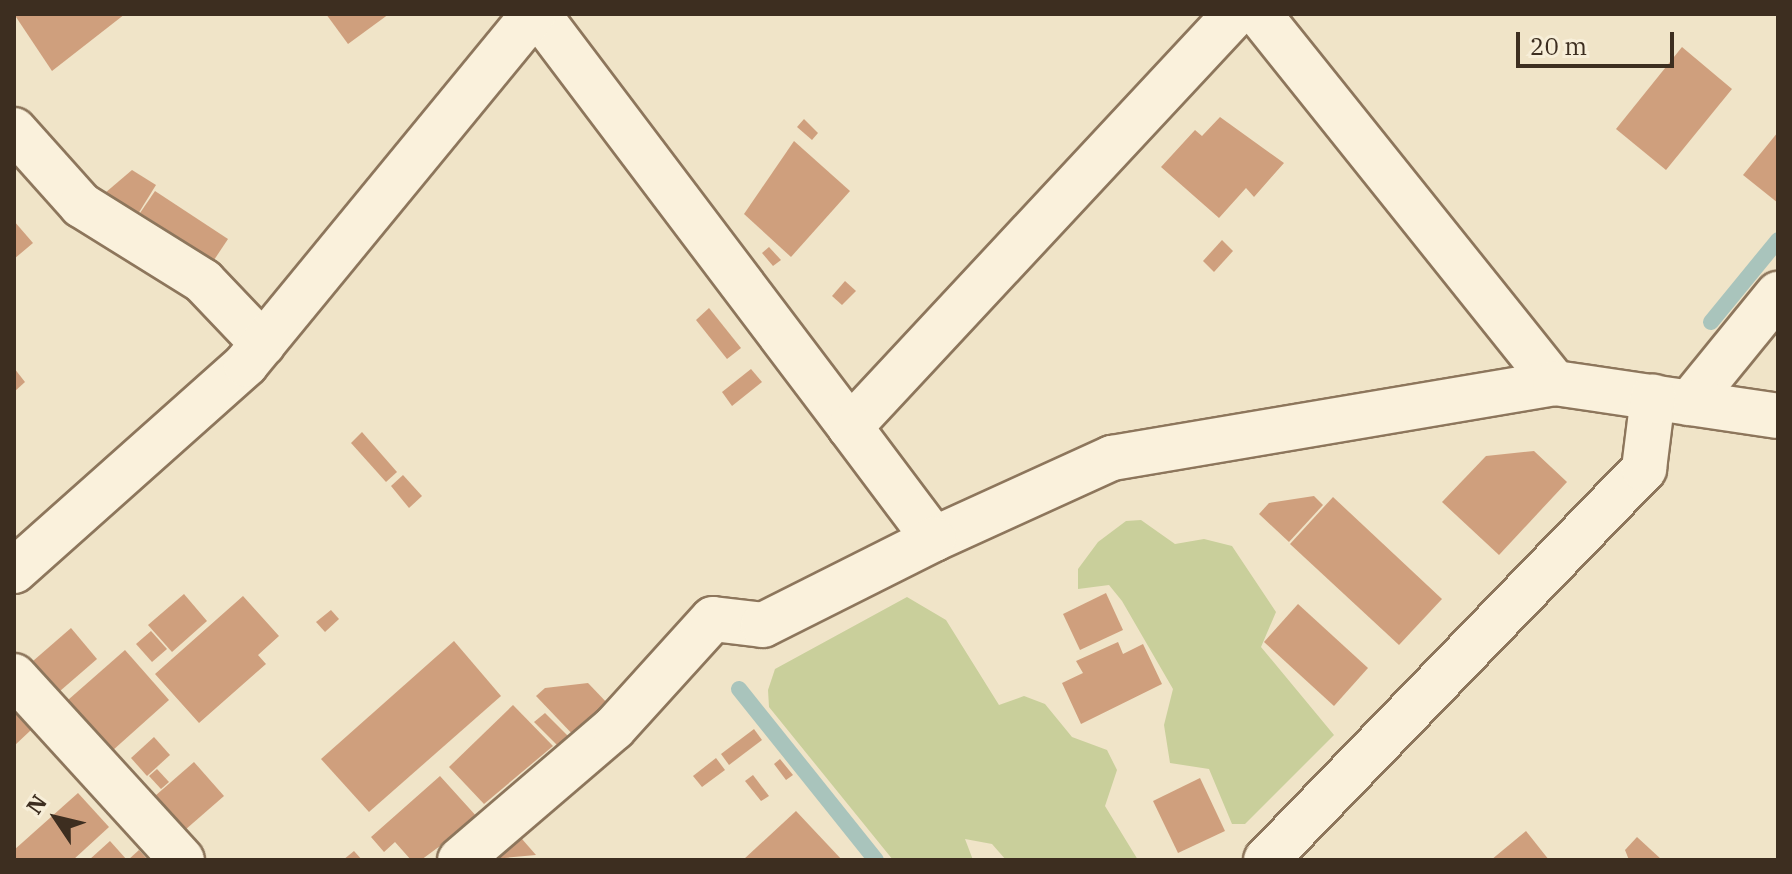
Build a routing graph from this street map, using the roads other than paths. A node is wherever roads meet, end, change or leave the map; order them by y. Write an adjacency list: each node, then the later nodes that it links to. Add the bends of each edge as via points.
1 (536, 14): 6 (street); 10 (street)
2 (1235, 14): 10 (street)
3 (1259, 14): 7 (street)
4 (14, 130): 6 (street, via 81,205 203,281)
5 (1778, 294): 8 (street)
6 (263, 344): 12 (street)
7 (1555, 383): 8 (street); 11 (street, via 1112,458)
8 (1671, 400): 9 (street); 16 (street, via 1644,469)
9 (1778, 416)
10 (850, 427): 11 (street)
11 (934, 539): 15 (street, via 763,625 713,619 614,728)
12 (14, 571)
13 (14, 676): 14 (street)
14 (182, 860)
15 (460, 860)
16 (1266, 860)

